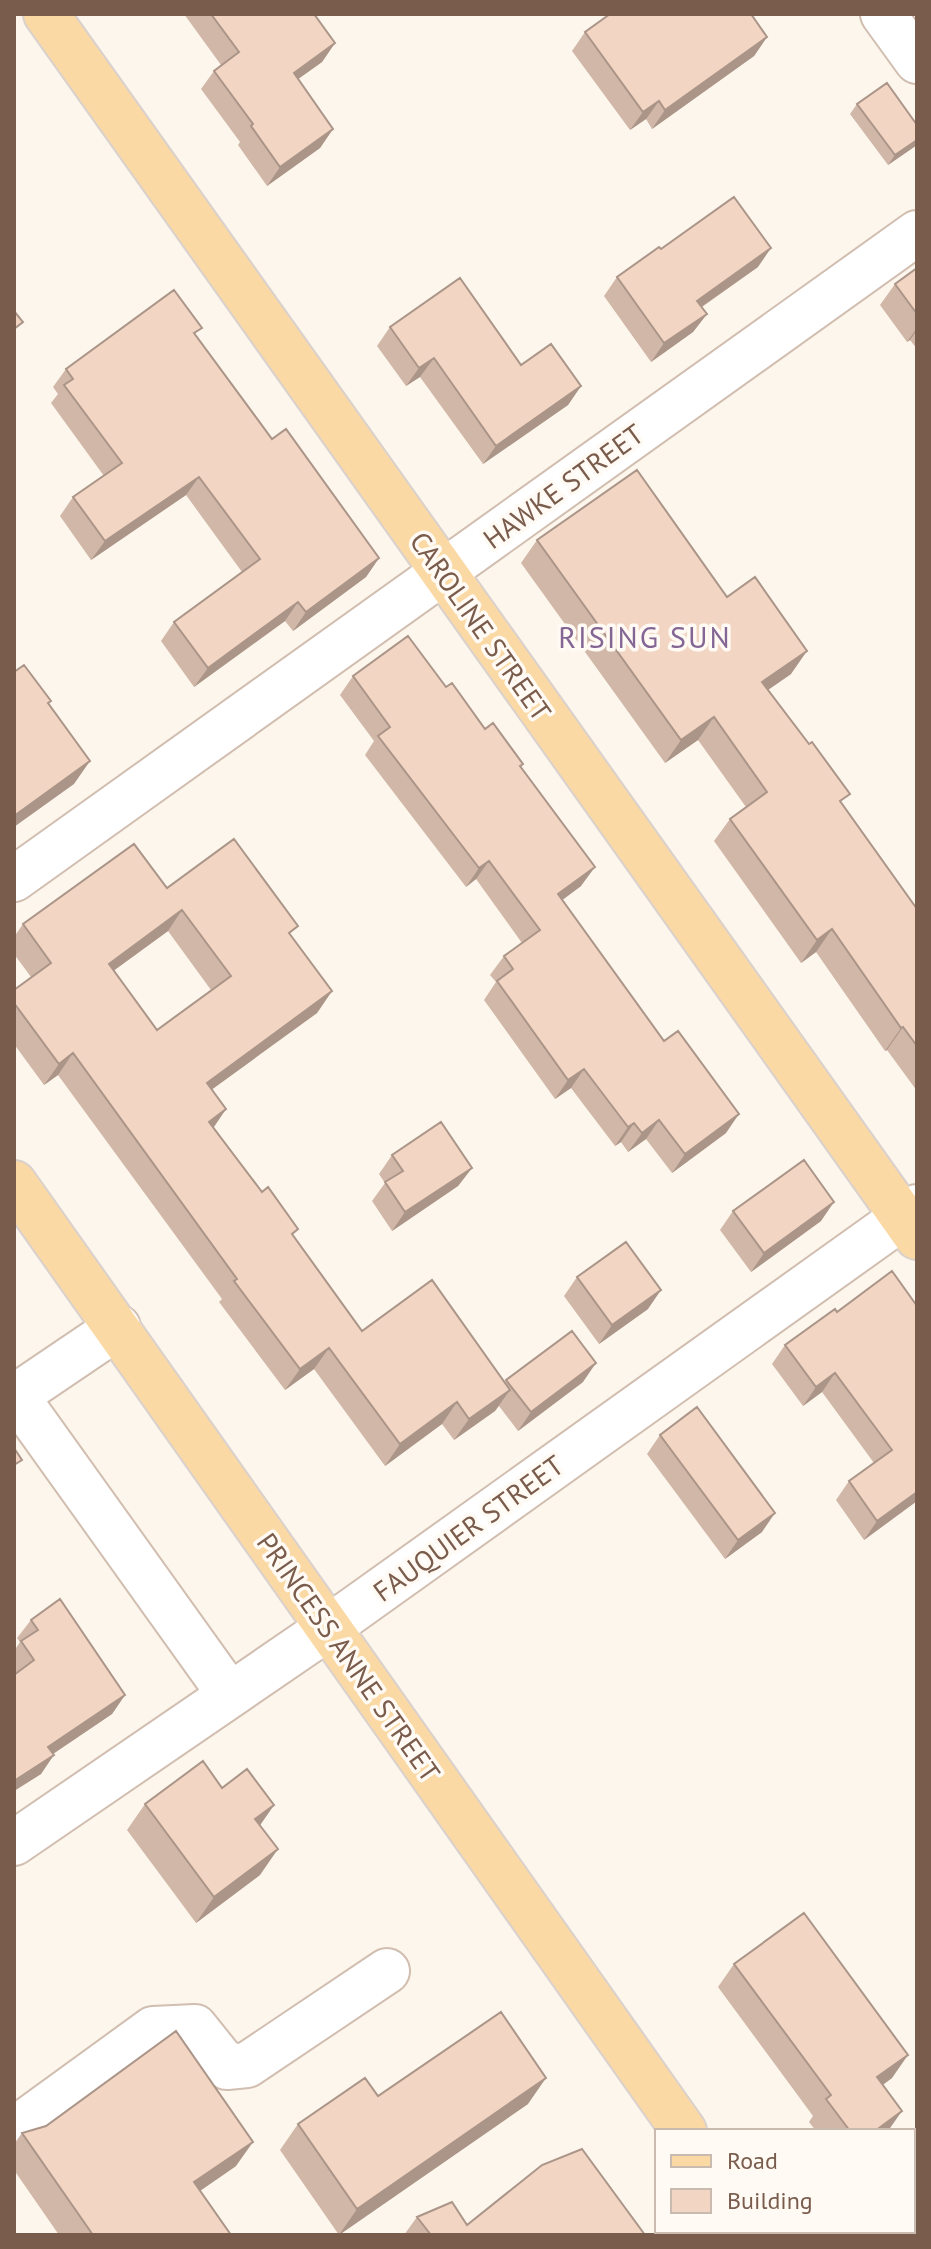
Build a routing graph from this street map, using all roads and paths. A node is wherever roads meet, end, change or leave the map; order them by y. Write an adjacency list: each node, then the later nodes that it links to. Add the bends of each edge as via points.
1 (46, 14): 5 (main road, CAROLINE STREET)
2 (883, 14): 3 (street)
3 (917, 61)
4 (917, 233): 5 (street, HAWKE STREET)
5 (443, 572): 6 (street, HAWKE STREET); 8 (main road, CAROLINE STREET)
6 (14, 879)
7 (14, 1183): 9 (main road, PRINCESS ANNE STREET)
8 (912, 1220): 10 (street, FAUQUIER STREET)
9 (118, 1327): 10 (main road, PRINCESS ANNE STREET); 11 (street, via 16,1396)
10 (328, 1628): 11 (street, FAUQUIER STREET); 14 (main road, PRINCESS ANNE STREET)
11 (230, 1695): 12 (street, FAUQUIER STREET)
12 (14, 1843)
13 (387, 1971): 15 (street, via 247,2065 227,2067 195,2027 153,2029)
14 (683, 2129)
15 (14, 2130)

